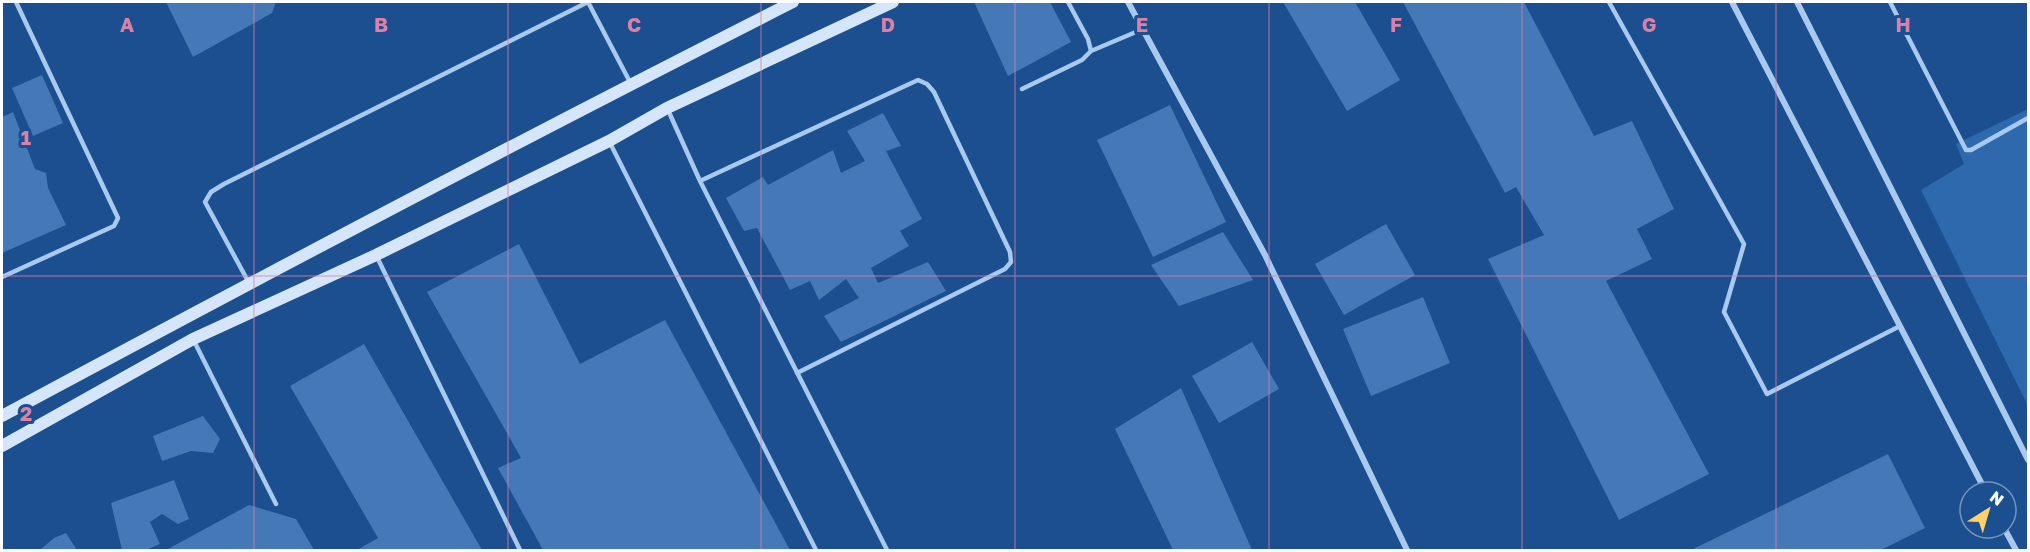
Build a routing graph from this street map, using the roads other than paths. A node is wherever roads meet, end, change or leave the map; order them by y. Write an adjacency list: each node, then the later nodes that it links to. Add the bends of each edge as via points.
1 (16, 2): 20 (lane, via 118,218 114,226)
2 (588, 2): 13 (lane); 21 (lane, via 211,192 206,202)
3 (794, 2): 13 (main road)
4 (893, 2): 15 (main road)
5 (1068, 2): 12 (lane)
6 (1128, 2): 11 (street)
7 (1609, 2): 22 (lane, via 1744,244 1724,312 1767,394)
8 (1732, 2): 22 (street)
9 (1797, 2): 27 (street)
10 (1890, 2): 16 (lane, via 1966,150)
11 (1143, 29): 12 (lane); 33 (street, via 1265,255)
12 (1091, 51): 14 (lane, via 1082,60)
13 (631, 84): 21 (main road)
14 (1022, 89)
15 (667, 108): 17 (main road); 18 (lane)
16 (2028, 118)
17 (609, 141): 19 (main road); 31 (lane)
18 (700, 182): 24 (lane); 24 (lane, via 918,80 934,92 1010,252 1011,262 1005,269)
19 (376, 255): 23 (main road); 30 (lane)
20 (2, 278)
21 (249, 283): 25 (main road)
22 (1900, 326): 28 (street)
23 (193, 339): 26 (main road); 29 (lane)
24 (797, 373): 32 (lane)
25 (2, 416)
26 (2, 446)
27 (2028, 460)
28 (1980, 480)
29 (276, 504)
30 (520, 550)
31 (816, 550)
32 (887, 550)
33 (1407, 550)

